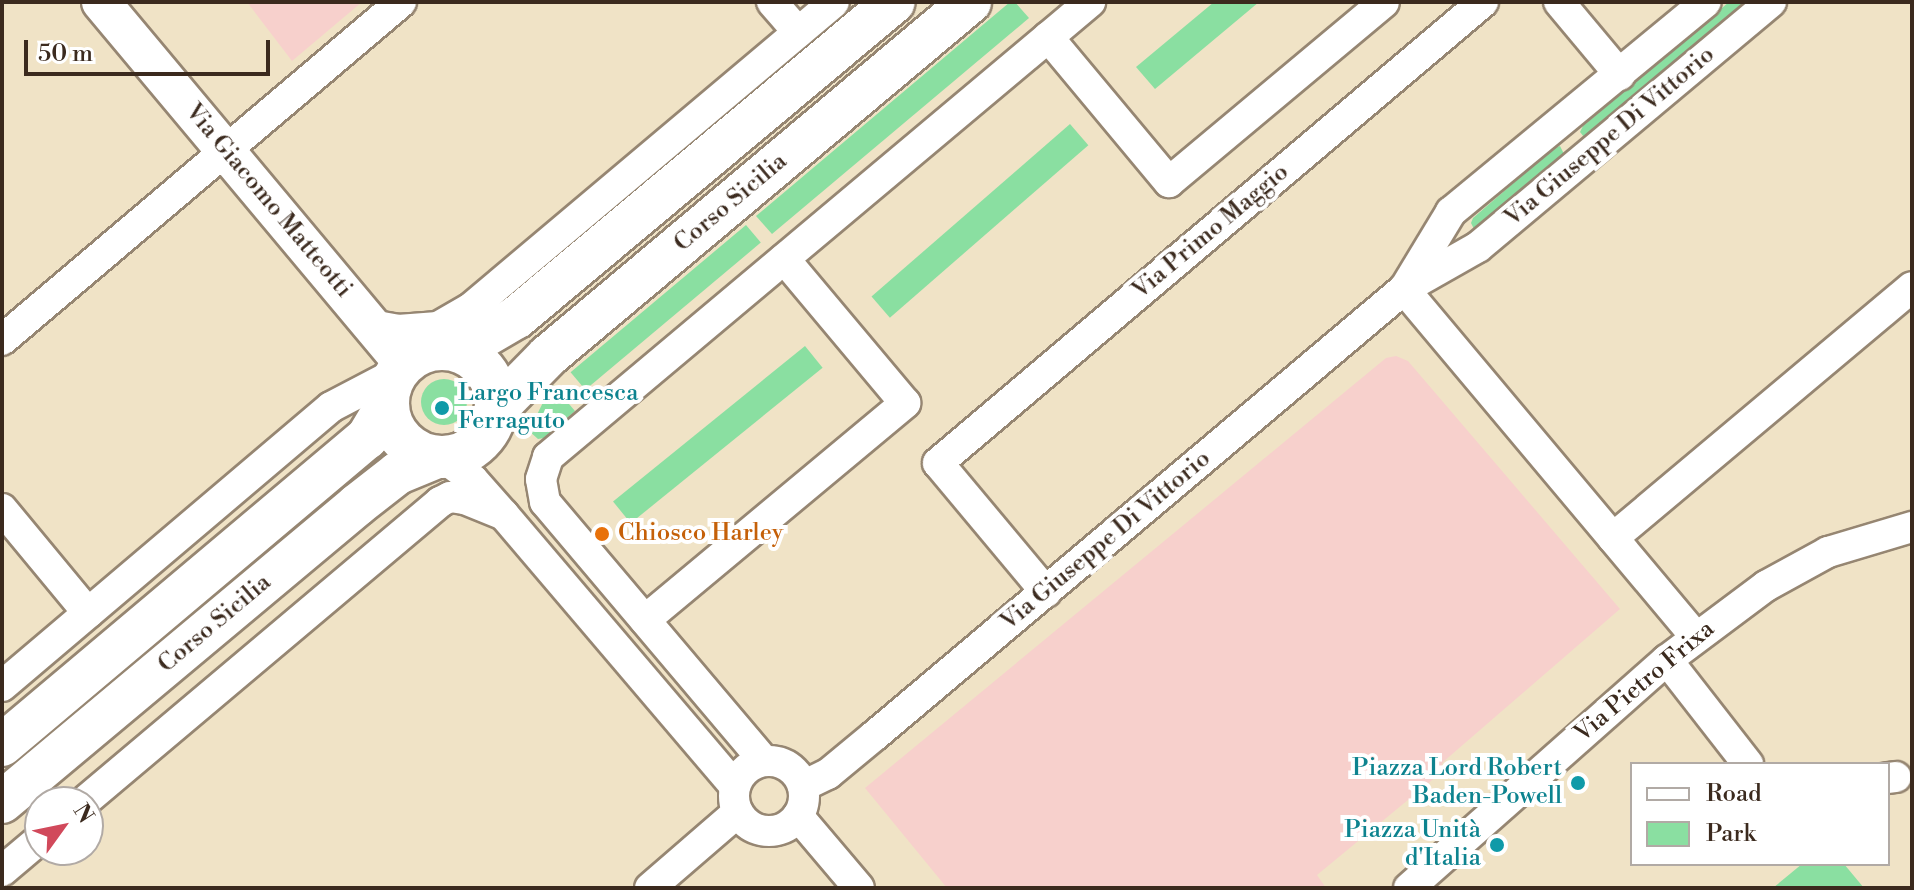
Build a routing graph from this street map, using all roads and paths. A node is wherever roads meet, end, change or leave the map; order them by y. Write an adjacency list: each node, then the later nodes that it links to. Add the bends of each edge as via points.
1 (101, 2): 16 (street, Via Giacomo Matteotti)
2 (401, 2): 16 (street)
3 (772, 2): 13 (street)
4 (834, 2): 13 (street)
5 (894, 2): 22 (main road, Corso Sicilia, via 517,317)
6 (970, 2): 24 (main road, Corso Sicilia, via 548,356)
7 (1090, 2): 14 (street)
8 (1384, 2): 14 (street, via 1169,182)
9 (1483, 2): 30 (street, Via Primo Maggio, via 938,463)
10 (1559, 2): 15 (street)
11 (1706, 2): 15 (street, Via Giuseppe Di Vittorio)
12 (1771, 2): 19 (street, Via Giuseppe Di Vittorio, via 1478,247)
13 (798, 32): 20 (street, via 472,307 438,327 398,330)
14 (1048, 37): 17 (street)
15 (1620, 75): 19 (street, Via Giuseppe Di Vittorio, via 1451,212)
16 (225, 150): 20 (street, Via Giacomo Matteotti); 21 (street)
17 (784, 259): 32 (street, via 548,457 541,479 545,502); 32 (street, via 905,403)
18 (1912, 287): 29 (street)
19 (1404, 289): 29 (street); 30 (street, Via Giuseppe Di Vittorio)
20 (371, 325): 23 (street, Via Giacomo Matteotti)
21 (3, 337)
22 (459, 351): 23 (main road, via 421,353); 24 (main road, via 487,373)
23 (396, 380): 25 (main road, via 392,423 418,452); 31 (street, via 331,407); 36 (main road, Corso Sicilia, via 358,446)
24 (496, 409): 25 (main road, via 479,443)
25 (441, 458): 27 (street, via 473,480); 42 (main road, Corso Sicilia, via 398,473 357,505)
26 (2, 509): 31 (street)
27 (504, 515): 39 (street, via 465,499 440,502); 40 (street)
28 (1912, 527): 33 (street, Via Pietro Frixa, via 1828,552 1766,586)
29 (1613, 538): 33 (street)
30 (1046, 592): 41 (street, Via Giuseppe Di Vittorio)
31 (88, 613): 35 (street)
32 (645, 620): 37 (street)
33 (1696, 637): 34 (street, Via Pietro Frixa)
34 (1667, 660): 38 (street); 47 (street, Via Pietro Frixa)
35 (2, 686)
36 (2, 745)
37 (764, 761): 40 (street, via 742,774); 41 (street, via 792,769)
38 (1746, 762)
39 (103, 786)
40 (736, 799): 41 (street, via 752,827 762,830 782,829); 45 (street)
41 (801, 801): 46 (street)
42 (2, 802)
43 (24, 852): 44 (street)
44 (2, 871)
45 (650, 888)
46 (859, 888)
47 (1409, 888)

